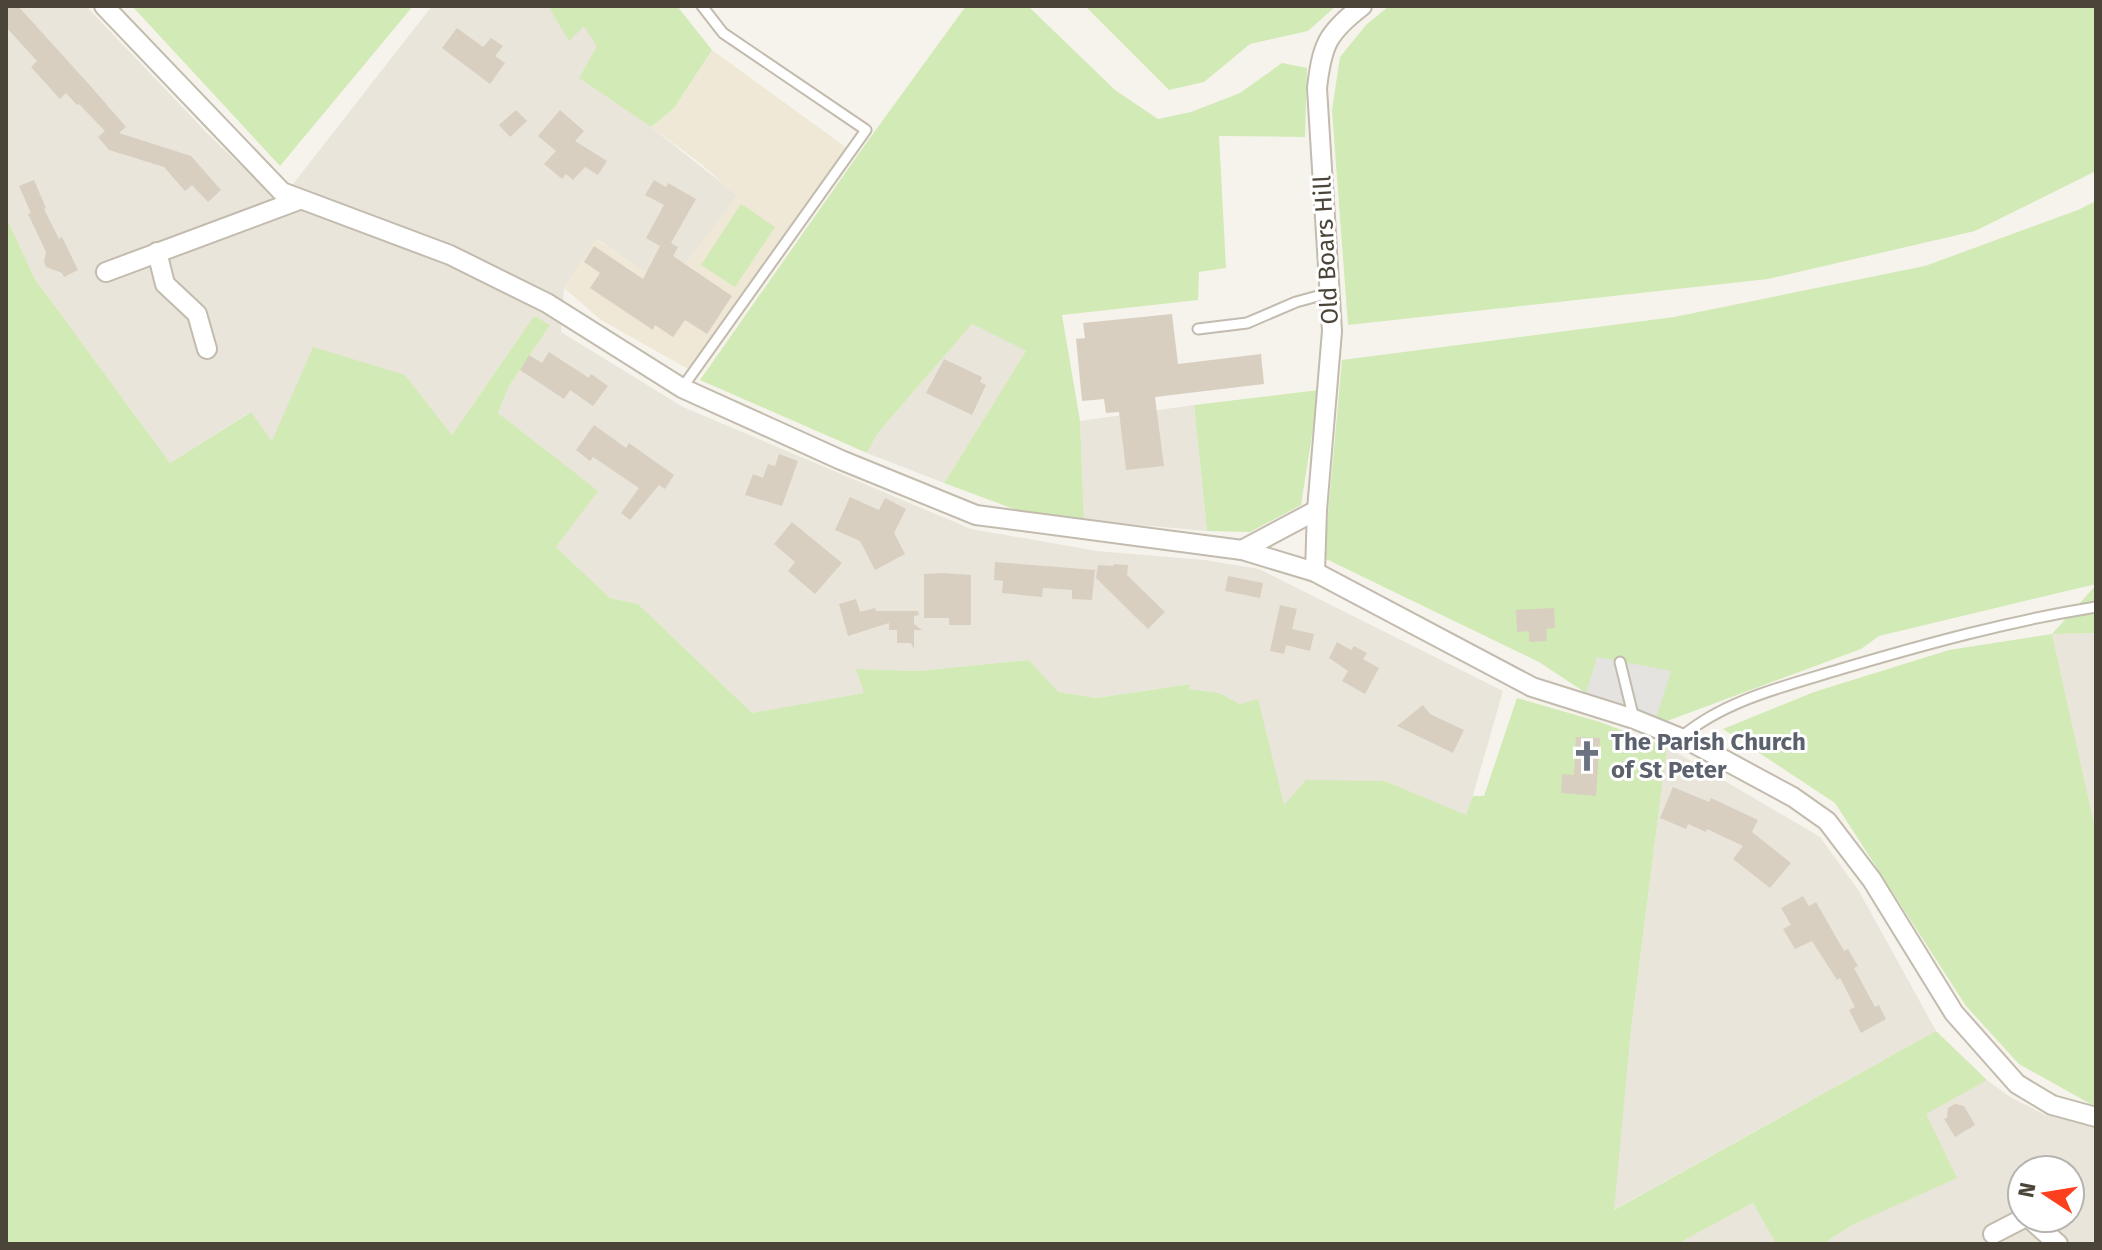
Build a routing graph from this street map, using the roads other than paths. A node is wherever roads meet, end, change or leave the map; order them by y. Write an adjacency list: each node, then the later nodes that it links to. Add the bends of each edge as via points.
1 (104, 6): 4 (street, via 282,192)
2 (702, 6): 10 (lane, via 723,33 866,130)
3 (1362, 6): 7 (street, Old Boars Hill, via 1329,37 1320,56)
4 (299, 200): 5 (street); 10 (street, via 439,251 547,303)
5 (157, 252): 6 (street); 9 (street, via 165,284 197,314)
6 (106, 272)
7 (1329, 293): 8 (lane, via 1247,323); 11 (street, Old Boars Hill, via 1332,331)
8 (1198, 329)
9 (207, 349)
10 (682, 388): 12 (street, via 976,515)
11 (1317, 510): 12 (street); 13 (street, Old Boars Hill)
12 (1242, 550): 13 (street)
13 (1315, 572): 16 (street, via 1532,687)
14 (2096, 607): 17 (lane, via 1937,640 1788,685 1700,721)
15 (1620, 662): 16 (lane)
16 (1634, 719): 17 (street)
17 (1680, 738): 18 (street, via 1793,797 1827,821 1872,880 1954,1013 2017,1084 2052,1105)
18 (2096, 1117)
19 (2006, 1228): 20 (street)
20 (1993, 1234)

